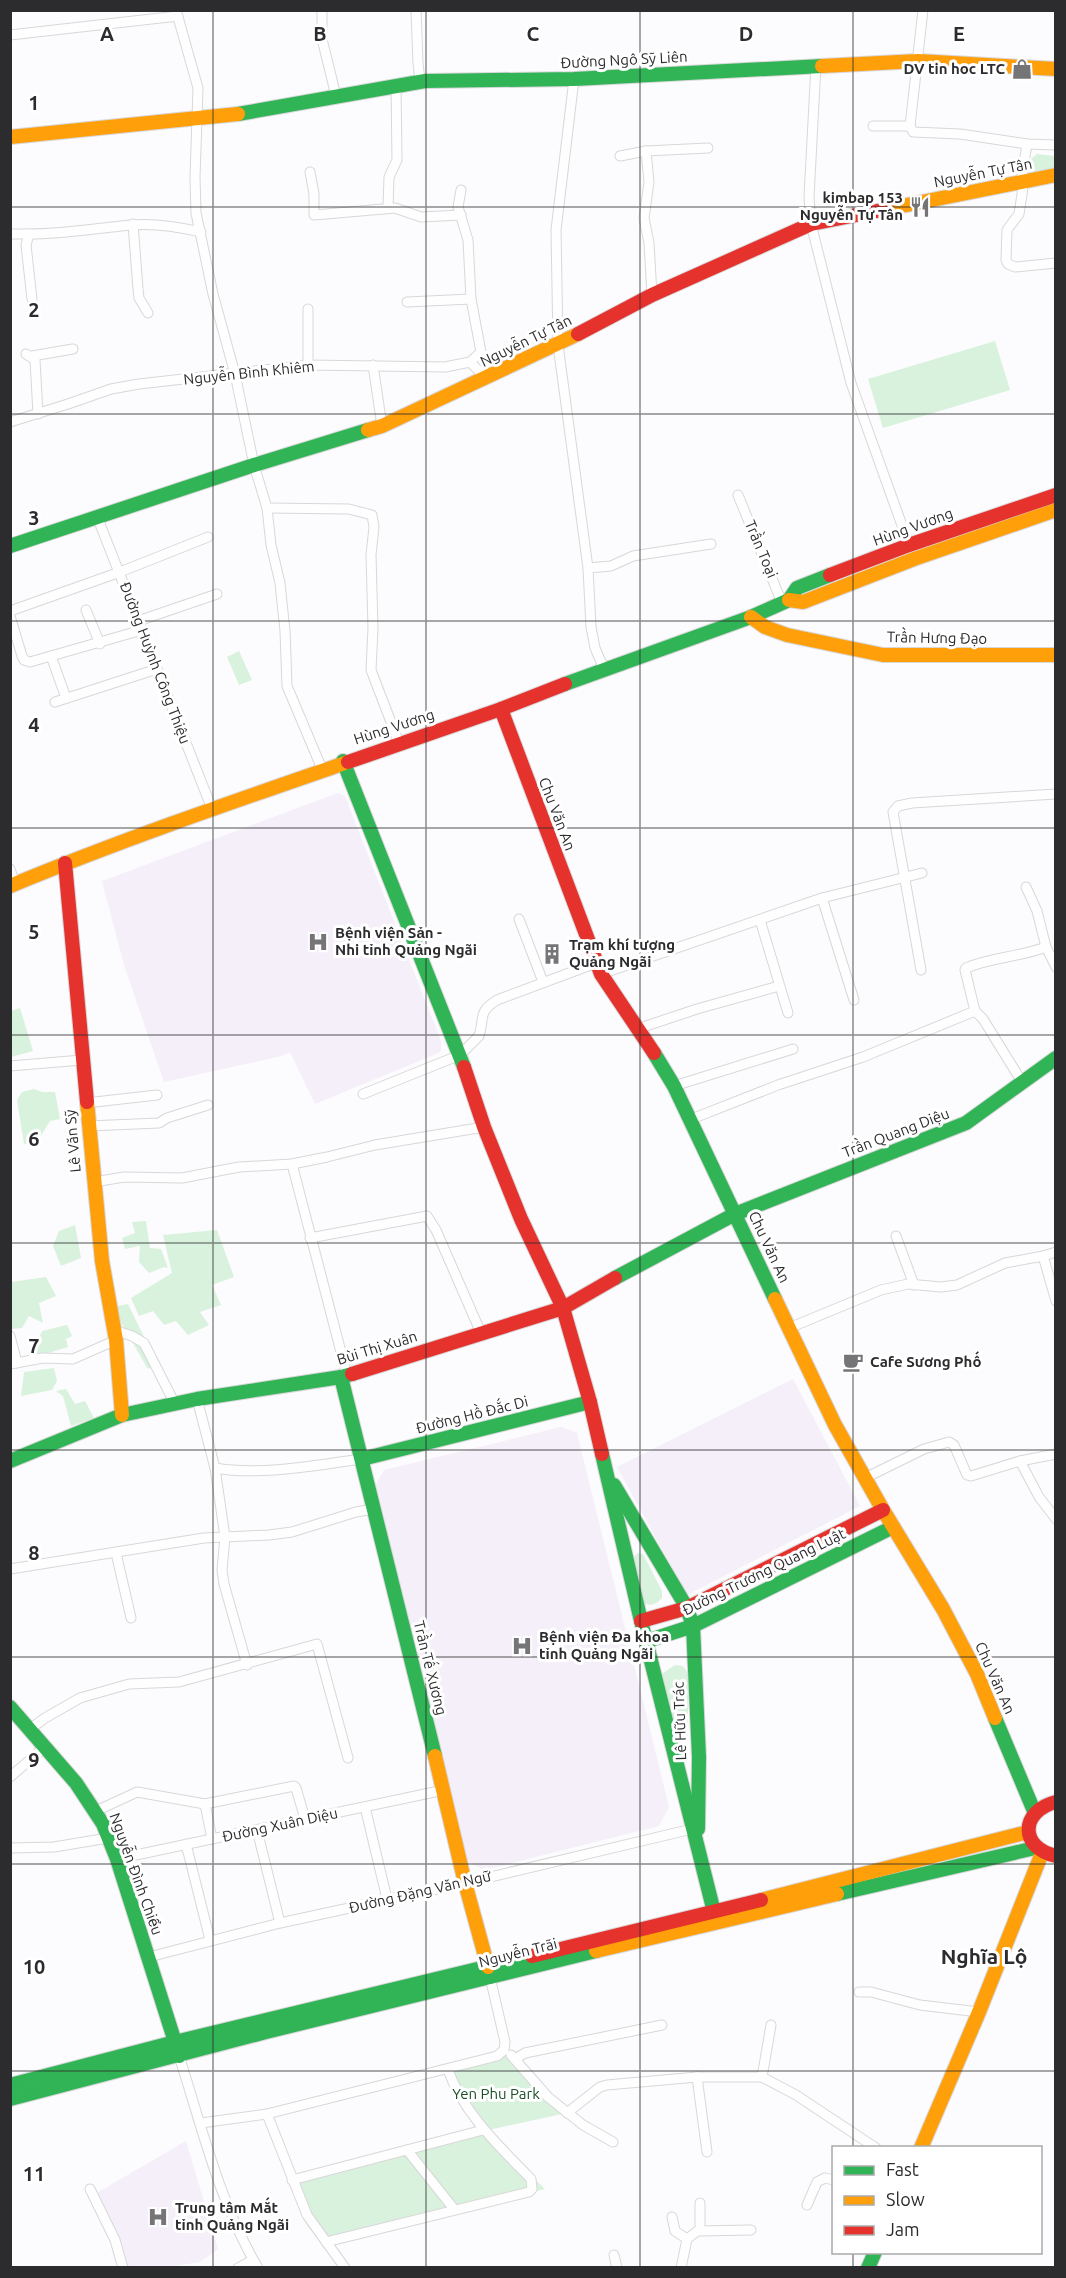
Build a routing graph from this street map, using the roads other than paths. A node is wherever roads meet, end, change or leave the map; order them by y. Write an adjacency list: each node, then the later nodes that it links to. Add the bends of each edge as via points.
1 (322, 10): 12 (street, via 322,39)
2 (416, 10): 10 (street)
3 (924, 10): 6 (street)
4 (177, 13): 5 (street); 13 (street, via 198,88)
5 (10, 35)
6 (918, 61): 7 (street, Đường Ngô Sỹ Liên); 8 (street, Đường Ngô Sỹ Liên); 15 (street)
7 (816, 65): 9 (street, Đường Ngô Sỹ Liên); 29 (street)
8 (1056, 69)
9 (574, 79): 10 (street, Đường Ngô Sỹ Liên); 40 (street, via 556,230)
10 (420, 81): 11 (street, Đường Ngô Sỹ Liên)
11 (396, 85): 12 (street, Đường Ngô Sỹ Liên); 26 (street, via 397,160 389,177)
12 (336, 96): 13 (street, Đường Ngô Sỹ Liên, via 262,111)
13 (196, 118): 16 (street, Đường Ngô Sỹ Liên); 30 (street, via 196,213)
14 (873, 126): 15 (street)
15 (910, 126): 17 (street, via 913,132)
16 (10, 137)
17 (1027, 144): 18 (street); 24 (street)
18 (1056, 145)
19 (708, 148): 20 (street)
20 (646, 151): 21 (street); 34 (street, via 649,182 644,218)
21 (620, 156)
22 (310, 172): 26 (street, via 314,215)
23 (1056, 175): 24 (street, Nguyễn Tự Tân)
24 (1022, 182): 29 (street, Nguyễn Tự Tân); 33 (street, via 1022,205 1007,230 1006,260 1011,267)
25 (461, 190): 27 (street)
26 (388, 208): 27 (street, via 429,218)
27 (461, 215): 36 (street, via 471,259)
28 (134, 224): 30 (street); 32 (street); 39 (street, via 139,298)
29 (811, 224): 34 (street, Nguyễn Tự Tân); 58 (street, via 848,373)
30 (201, 232): 45 (street)
31 (10, 234): 32 (street)
32 (29, 234): 35 (street, via 26,245)
33 (1056, 263)
34 (652, 295): 40 (street, Nguyễn Tự Tân)
35 (32, 299)
36 (471, 299): 37 (street); 42 (street, via 481,352)
37 (407, 302)
38 (308, 309): 43 (street)
39 (148, 313)
40 (558, 345): 46 (street, Nguyễn Tự Tân); 61 (street)
41 (73, 349): 47 (street, via 29,355 35,360)
42 (470, 362): 44 (street, Nguyễn Bình Khiêm, via 445,367); 46 (street)
43 (308, 365): 44 (street, Nguyễn Bình Khiêm); 45 (street, Nguyễn Bình Khiêm)
44 (373, 365): 49 (street)
45 (235, 374): 47 (street, Nguyễn Bình Khiêm, via 111,388); 50 (street)
46 (486, 378): 49 (street, Nguyễn Tự Tân)
47 (38, 414): 48 (street, Nguyễn Bình Khiêm)
48 (10, 422)
49 (382, 426): 50 (street, Nguyễn Tự Tân)
50 (254, 465): 53 (street); 55 (street, Nguyễn Tự Tân)
51 (738, 495): 65 (street, Trần Toại)
52 (1056, 495): 58 (street, Hùng Vương)
53 (267, 508): 78 (street, via 349,509 372,515 371,670); 80 (street, via 280,584 287,686)
54 (1056, 510): 63 (street, Hùng Vương)
55 (98, 519): 59 (street, Nguyễn Tự Tân); 62 (street, Đường Huỳnh Công Thiệu)
56 (208, 537): 62 (street)
57 (711, 544): 61 (street, via 633,555 611,566)
58 (909, 544): 60 (street, Hùng Vương)
59 (10, 546)
60 (864, 563): 63 (street); 65 (street, Hùng Vương, via 797,588)
61 (588, 568): 74 (street, via 591,627)
62 (120, 572): 67 (street); 69 (street, Đường Huỳnh Công Thiệu)
63 (868, 577): 65 (street, Hùng Vương, via 803,602)
64 (217, 594): 69 (street)
65 (785, 602): 68 (street, Hùng Vương)
66 (86, 610): 70 (street)
67 (10, 614): 72 (street, via 24,660)
68 (752, 617): 71 (street, Trần Hưng Đạo, via 787,635 883,655); 74 (street, Hùng Vương)
69 (140, 626): 70 (street); 73 (street, Đường Huỳnh Công Thiệu)
70 (100, 644): 72 (street)
71 (1056, 655)
72 (51, 656): 75 (street)
73 (156, 669): 75 (street); 82 (street, Đường Huỳnh Công Thiệu)
74 (604, 669): 77 (street, Hùng Vương)
75 (66, 698): 76 (street)
76 (55, 702)
77 (501, 709): 78 (street, Hùng Vương); 94 (street, Chu Văn An)
78 (399, 743): 79 (street, Hùng Vương)
79 (343, 761): 80 (street, Hùng Vương); 103 (street, Lê Hữu Trác)
80 (322, 769): 82 (street, Hùng Vương)
81 (1056, 794): 86 (street, via 898,806 893,812)
82 (212, 808): 83 (street, Hùng Vương)
83 (65, 863): 87 (street, Hùng Vương); 105 (street, Lê Văn Sỹ)
84 (10, 869): 87 (street)
85 (922, 873): 86 (street)
86 (905, 877): 89 (street); 95 (street)
87 (13, 885)
88 (1026, 887): 92 (street)
89 (822, 898): 91 (street); 98 (street)
90 (519, 919): 96 (street)
91 (760, 920): 94 (street); 97 (street)
92 (1046, 946): 93 (street); 99 (street, via 966,968)
93 (1056, 968)
94 (598, 969): 96 (street); 101 (street, Chu Văn An)
95 (921, 970)
96 (543, 982): 103 (street, via 488,1006 480,1017 479,1036)
97 (779, 986): 100 (street); 101 (street)
98 (854, 1000)
99 (975, 1011): 107 (street); 113 (street, via 863,1057)
100 (788, 1013)
101 (637, 1029): 108 (street, Chu Văn An)
102 (793, 1048): 108 (street)
103 (460, 1054): 109 (street); 115 (street, Lê Hữu Trác)
104 (1056, 1058): 107 (street, Trần Quang Diệu)
105 (82, 1060): 106 (street); 111 (street, Lê Văn Sỹ)
106 (10, 1066)
107 (1022, 1082): 118 (street, Trần Quang Diệu, via 966,1123)
108 (674, 1086): 113 (street, Chu Văn An)
109 (363, 1094)
110 (157, 1095): 111 (street)
111 (86, 1103): 114 (street, Lê Văn Sỹ)
112 (208, 1105): 114 (street, via 159,1123)
113 (689, 1120): 118 (street, Chu Văn An)
114 (88, 1126): 117 (street, Lê Văn Sỹ)
115 (484, 1127): 116 (street, via 375,1144); 125 (street, Lê Hữu Trác)
116 (292, 1164): 117 (street, via 239,1167 182,1178 124,1177); 120 (street)
117 (94, 1182): 128 (street, Lê Văn Sỹ)
118 (735, 1214): 125 (street, Bùi Thị Xuân); 126 (street, Chu Văn An)
119 (896, 1236): 123 (street)
120 (310, 1238): 127 (street, via 427,1216); 131 (street)
121 (1056, 1252): 122 (street)
122 (1043, 1257): 123 (street, via 1005,1263 957,1285); 124 (street)
123 (914, 1284): 126 (street, via 881,1290)
124 (1056, 1301)
125 (563, 1308): 127 (street, Bùi Thị Xuân); 133 (street, Lê Hữu Trác)
126 (789, 1328): 142 (street, Chu Văn An)
127 (481, 1333): 131 (street, Bùi Thị Xuân)
128 (115, 1335): 130 (street, via 73,1359 43,1358); 134 (street, via 132,1336 144,1343); 135 (street, Lê Văn Sỹ)
129 (10, 1336): 130 (street)
130 (14, 1364)
131 (344, 1376): 132 (street, Bùi Thị Xuân); 137 (street, Trần Tế Xương)
132 (197, 1399): 134 (street, Bùi Thị Xuân); 140 (street)
133 (590, 1402): 137 (street, Đường Hồ Đắc Di); 141 (street, Lê Hữu Trác)
134 (175, 1404): 135 (street, Bùi Thị Xuân)
135 (122, 1415): 138 (street, Bùi Thị Xuân)
136 (1056, 1454): 139 (street)
137 (362, 1459): 140 (street, via 233,1471); 143 (street, Trần Tế Xương)
138 (10, 1461)
139 (1020, 1461): 142 (street, via 967,1475 949,1442 924,1449); 145 (street)
140 (215, 1468): 147 (street)
141 (606, 1473): 150 (street, Lê Hữu Trác); 152 (street, Lê Hữu Trác)
142 (865, 1478): 144 (street, Chu Văn An)
143 (373, 1509): 147 (street, via 292,1532); 163 (street, Trần Tế Xương)
144 (883, 1510): 146 (street, Chu Văn An); 150 (street, Đường Trương Quang Luật)
145 (1056, 1519)
146 (893, 1527): 153 (street, Đường Trương Quang Luật); 168 (street, Chu Văn An, via 977,1674)
147 (225, 1537): 148 (street); 155 (street, via 222,1570)
148 (116, 1553): 149 (street); 151 (street)
149 (10, 1569)
150 (687, 1608): 152 (street, Đường Trương Quang Luật); 153 (street, Lê Hữu Trác)
151 (131, 1618)
152 (641, 1621): 154 (street, Lê Hữu Trác)
153 (693, 1626): 154 (street, Đường Trương Quang Luật); 159 (street, Lê Hữu Trác)
154 (647, 1641): 161 (street, Lê Hữu Trác)
155 (247, 1665): 157 (street, via 179,1682 129,1684 80,1698); 160 (street, via 317,1644)
156 (10, 1707): 157 (street, Nguyễn Đình Chiểu)
157 (30, 1729): 158 (street, Nguyễn Đình Chiểu)
158 (45, 1747): 162 (street); 167 (street, Nguyễn Đình Chiểu)
159 (699, 1757): 161 (street); 177 (street, Lê Hữu Trác)
160 (348, 1758)
161 (678, 1762): 170 (street, Lê Hữu Trác)
162 (10, 1777)
163 (444, 1790): 166 (street, Đường Xuân Diệu); 180 (street, Trần Tế Xương)
164 (1056, 1802): 168 (street, via 1048,1802)
165 (205, 1804): 167 (street, via 137,1792); 169 (street, via 294,1786); 174 (street)
166 (365, 1807): 169 (street, Đường Xuân Diệu); 181 (street)
167 (96, 1811): 173 (street, Nguyễn Đình Chiểu)
168 (1034, 1811): 172 (street)
169 (305, 1820): 171 (street, Đường Xuân Diệu)
170 (693, 1829): 177 (street, Lê Hữu Trác); 180 (street, Đường Đặng Văn Ngữ)
171 (257, 1830): 174 (street, Đường Xuân Diệu); 183 (street)
172 (1028, 1832): 178 (street); 182 (street, Nguyễn Trãi)
173 (108, 1838): 176 (street, via 54,1847); 179 (street, Nguyễn Đình Chiểu)
174 (212, 1839): 175 (street, Đường Xuân Diệu)
175 (186, 1844): 179 (street, Đường Xuân Diệu); 184 (street)
176 (10, 1848)
177 (698, 1848): 182 (street, Lê Hữu Trác)
178 (1044, 1853): 182 (street, Nguyễn Trãi); 188 (street)
179 (117, 1859): 185 (street, Nguyễn Đình Chiểu)
180 (465, 1882): 181 (street, Đường Đặng Văn Ngữ); 186 (street, Trần Tế Xương)
181 (387, 1899): 183 (street, Đường Đặng Văn Ngữ)
182 (715, 1917): 186 (street, Nguyễn Trãi)
183 (280, 1923): 184 (street, Đường Đặng Văn Ngữ)
184 (210, 1940): 185 (street, Đường Đặng Văn Ngữ)
185 (149, 1958): 191 (street, Nguyễn Đình Chiểu)
186 (489, 1972): 191 (street, Nguyễn Trãi); 192 (street); 193 (street, Nguyễn Trãi)
187 (859, 1992): 188 (street)
188 (979, 2012): 206 (street)
189 (662, 2025): 194 (street, via 525,2053)
190 (771, 2025): 197 (street)
191 (175, 2042): 193 (street, Nguyễn Đình Chiểu); 198 (street, Nguyễn Trãi)
192 (504, 2050): 194 (street); 195 (street, via 497,2056)
193 (179, 2056): 199 (street, Nguyễn Trãi); 202 (street)
194 (515, 2059): 200 (street, via 538,2088)
195 (448, 2070): 201 (street); 203 (street)
196 (697, 2077): 197 (street); 200 (street, via 600,2087); 208 (street)
197 (762, 2077): 205 (street, via 822,2111)
198 (10, 2085)
199 (10, 2099)
200 (567, 2113): 204 (street)
201 (267, 2114): 202 (street); 209 (street)
202 (201, 2123): 222 (street, via 225,2201)
203 (483, 2130): 207 (street); 214 (street, via 531,2179 532,2189)
204 (613, 2142)
205 (870, 2146)
206 (922, 2146)
207 (407, 2150): 209 (street); 214 (street)
208 (707, 2152)
209 (292, 2180): 219 (street)
210 (832, 2180): 213 (street, via 817,2182)
211 (90, 2189): 223 (street, via 115,2240)
212 (700, 2203): 217 (street)
213 (807, 2205)
214 (454, 2209): 219 (street)
215 (672, 2217): 218 (street, via 675,2231)
216 (751, 2230): 217 (street)
217 (699, 2232): 218 (street)
218 (687, 2239): 227 (street)
219 (326, 2242): 225 (street)
220 (875, 2254): 228 (street)
221 (614, 2255): 226 (street)
222 (255, 2264): 224 (street)
223 (123, 2268)
224 (238, 2268)
225 (345, 2268)
226 (617, 2268)
227 (681, 2268)
228 (868, 2268)

